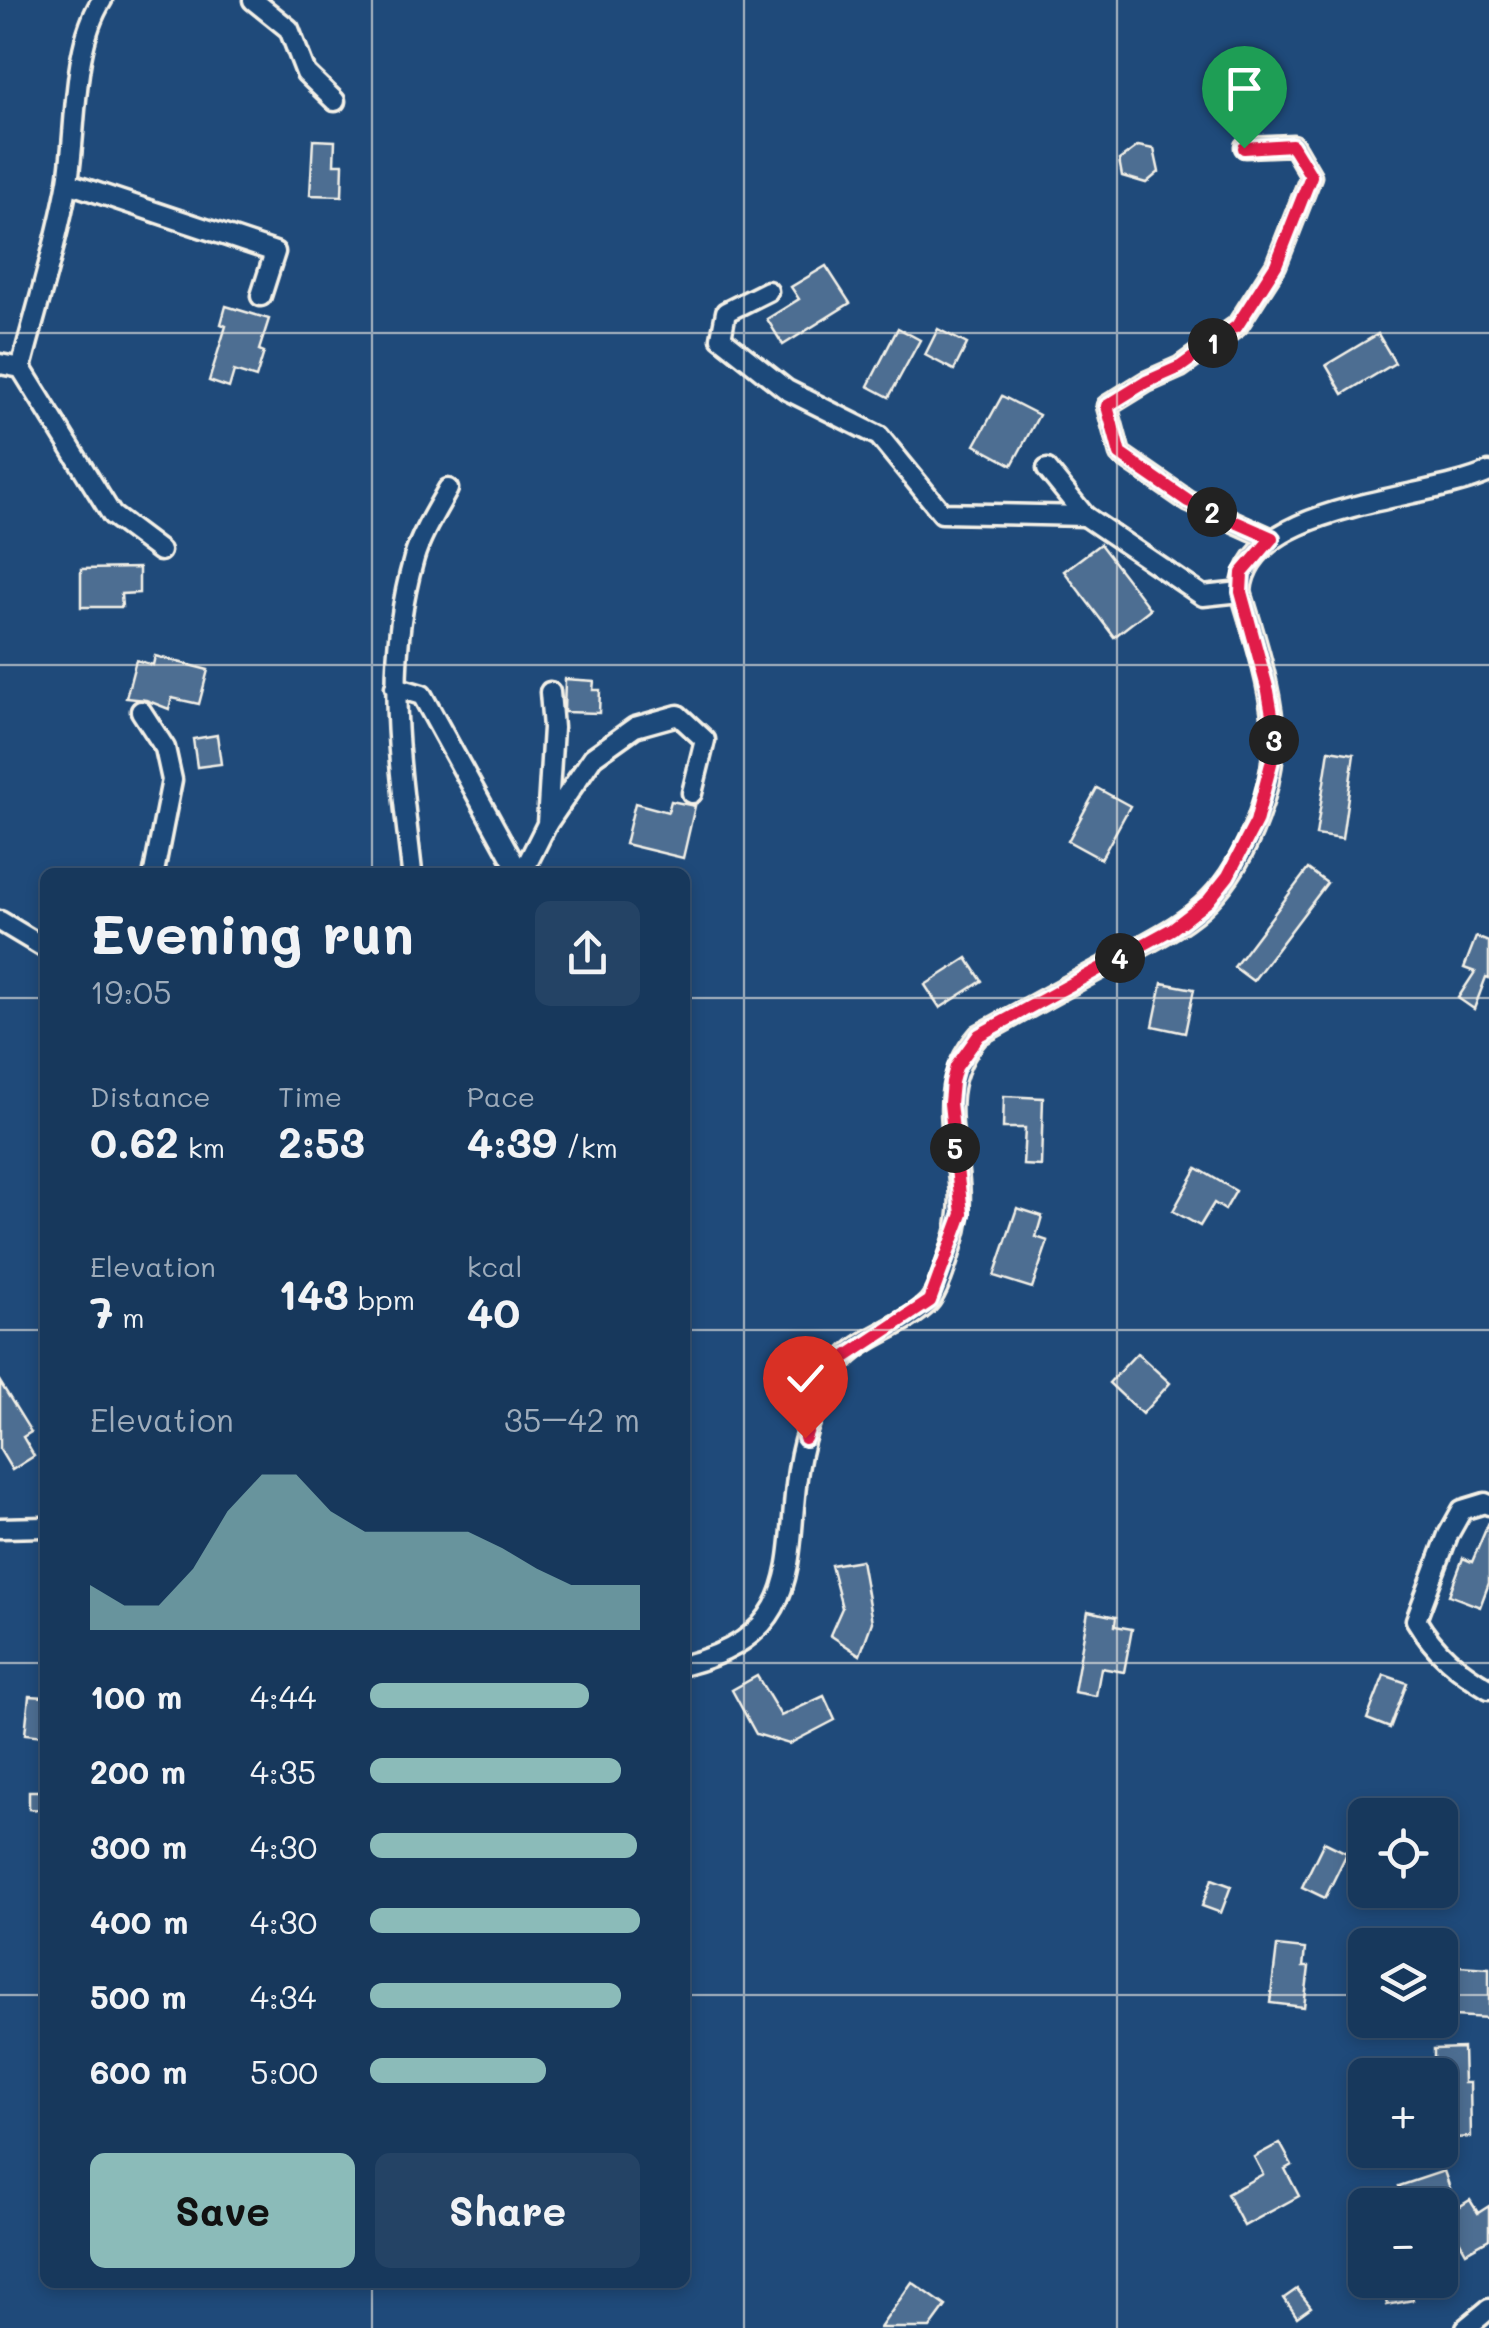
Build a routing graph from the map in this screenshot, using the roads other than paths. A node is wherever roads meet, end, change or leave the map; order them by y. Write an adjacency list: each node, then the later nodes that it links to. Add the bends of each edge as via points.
1 (102, 0): 5 (street, via 82,59)
2 (253, 0): 3 (street, via 289,30 306,73)
3 (334, 101)
4 (1244, 148): 14 (street, via 1292,145 1311,176 1276,265 1237,326 1180,367 1107,406 1120,454 1188,501)
5 (68, 183): 7 (street, via 274,252); 9 (street)
6 (768, 291): 13 (street, via 726,312 721,338 787,390 879,436 942,512)
7 (261, 296)
8 (0, 364): 9 (street)
9 (21, 368): 15 (street, via 112,515)
10 (1047, 469): 13 (street)
11 (1489, 472): 14 (street, via 1317,517)
12 (448, 489): 17 (street, via 413,560)
13 (1085, 516): 16 (street, via 1203,596)
14 (1272, 538): 16 (street, via 1242,573)
15 (160, 551)
16 (1241, 592): 31 (street, via 1274,726 1256,822 1208,901 1172,929 979,1035 968,1049 956,1067 950,1103 962,1214 930,1301 844,1358 813,1414 796,1472 782,1594 767,1620 736,1647)
17 (394, 687): 23 (street); 24 (street, via 422,696)
18 (550, 692): 21 (street)
19 (142, 712): 22 (street, via 165,748 172,780)
20 (692, 792): 21 (street, via 705,740 678,715 635,726 594,757)
21 (546, 824): 25 (street)
22 (155, 868)
23 (412, 868)
24 (519, 868)
25 (523, 868)
26 (0, 920): 27 (street)
27 (40, 945)
28 (1489, 1505): 32 (street, via 1462,1510 1416,1620 1445,1658)
29 (40, 1527): 30 (street)
30 (0, 1528)
31 (690, 1664)
32 (1489, 1689)
33 (1489, 2309): 34 (street)
34 (1466, 2328)

